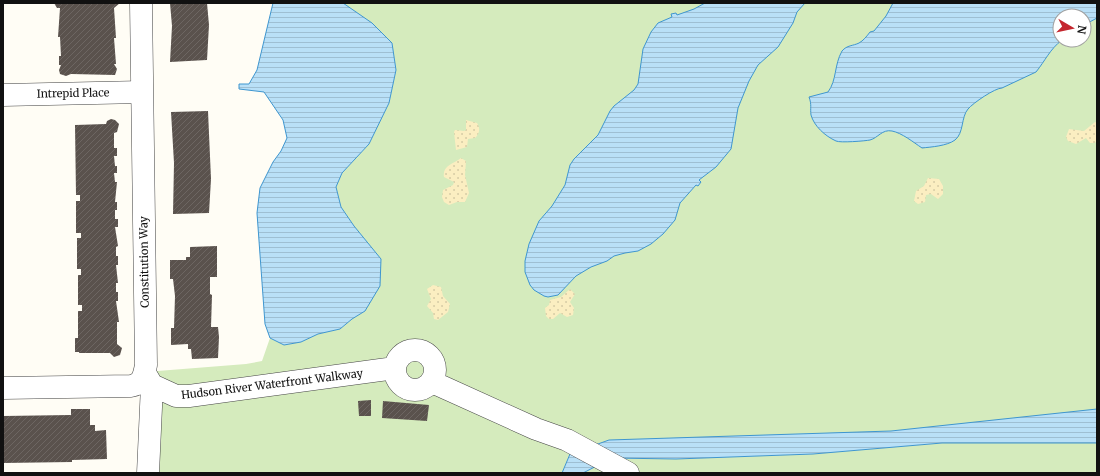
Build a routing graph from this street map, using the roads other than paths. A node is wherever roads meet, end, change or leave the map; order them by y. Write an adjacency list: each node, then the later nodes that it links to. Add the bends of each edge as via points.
1 (142, 3): 2 (street, Constitution Way)
2 (142, 92): 3 (street, Intrepid Place); 5 (street, Constitution Way)
3 (3, 95)
4 (395, 368): 5 (street, Hudson River Waterfront Walkway, via 189,396 176,396); 6 (street, via 398,381 408,389 421,390); 6 (street, via 396,361 406,352 426,352 435,362 435,376)
5 (148, 378): 7 (street, via 131,386); 8 (street)
6 (432, 382): 9 (street, via 536,429 567,440)
7 (3, 388)
8 (148, 473)
9 (628, 473)

